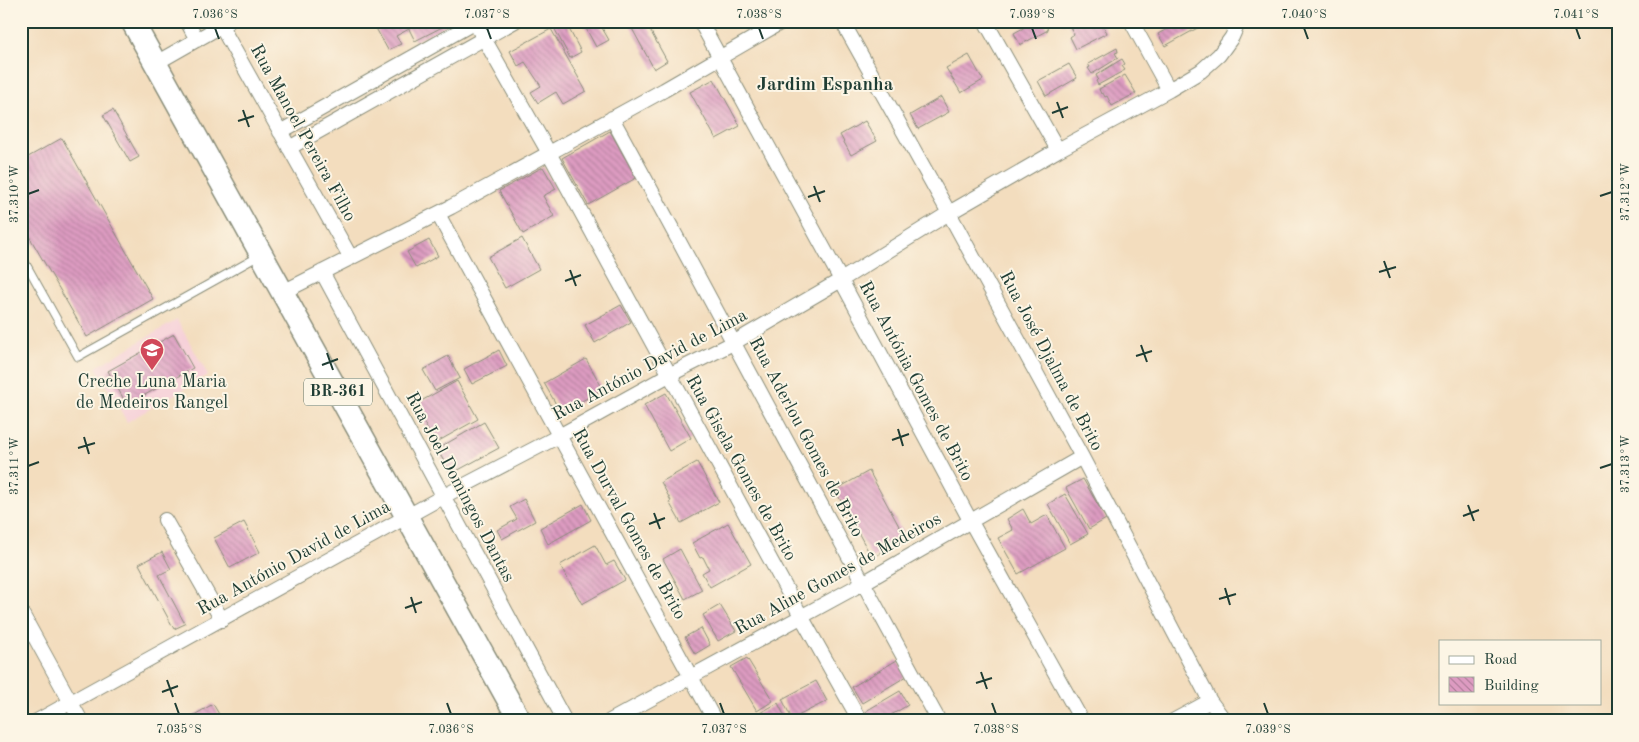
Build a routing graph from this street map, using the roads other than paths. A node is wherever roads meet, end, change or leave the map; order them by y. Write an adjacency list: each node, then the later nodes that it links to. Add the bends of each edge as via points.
1 (132, 21): 15 (main road, BR-361)
2 (187, 21): 13 (street)
3 (515, 21): 12 (street)
4 (700, 21): 14 (street, Rua Antónia Gomes de Brito)
5 (783, 21): 14 (street)
6 (842, 21): 22 (street, Rua José Djalma de Brito)
7 (985, 21): 20 (street)
8 (1131, 21): 16 (street)
9 (1239, 21): 16 (street, Rua António David de Lima, via 1219,55 1201,71)
10 (475, 22): 12 (street, Rua Gisela Gomes de Brito); 18 (street)
11 (225, 24): 13 (street); 18 (street, Rua Manoel Pereira Filho)
12 (483, 39): 19 (street); 21 (street, Rua Gisela Gomes de Brito)
13 (197, 40): 15 (street)
14 (720, 57): 17 (street); 28 (street, Rua Antónia Gomes de Brito)
15 (156, 63): 24 (main road, BR-361)
16 (1169, 90): 20 (street, Rua António David de Lima)
17 (612, 118): 21 (street); 30 (street, Rua Aderlou Gomes de Brito)
18 (280, 132): 19 (street, Rua Manoel Pereira Filho)
19 (289, 148): 26 (street, Rua Manoel Pereira Filho)
20 (1058, 150): 22 (street, Rua António David de Lima)
21 (549, 153): 23 (street); 31 (street, Rua Gisela Gomes de Brito)
22 (950, 213): 28 (street, Rua António David de Lima); 33 (street, Rua José Djalma de Brito)
23 (438, 214): 26 (street); 32 (street, Rua Durval Gomes de Brito)
24 (262, 254): 25 (lane, via 78,357); 29 (main road, BR-361)
25 (21, 255)
26 (351, 258): 27 (street)
27 (322, 272): 29 (street); 34 (street, Rua Joel Domingos Dantas)
28 (841, 280): 30 (street, Rua António David de Lima); 37 (street, Rua Antónia Gomes de Brito)
29 (282, 292): 35 (main road, BR-361)
30 (734, 342): 31 (street, Rua António David de Lima); 38 (street, Rua Aderlou Gomes de Brito)
31 (669, 375): 32 (street, Rua António David de Lima); 40 (street, Rua Gisela Gomes de Brito)
32 (559, 436): 34 (street, Rua António David de Lima); 42 (street, Rua Durval Gomes de Brito)
33 (1082, 457): 37 (street, Rua Aline Gomes de Medeiros); 43 (street, Rua José Djalma de Brito)
34 (444, 496): 35 (street, Rua António David de Lima); 48 (street, Rua Joel Domingos Dantas)
35 (407, 517): 41 (street, Rua António David de Lima); 47 (main road, BR-361)
36 (165, 520): 41 (street)
37 (971, 522): 38 (street, Rua Aline Gomes de Medeiros); 53 (street, Rua Antónia Gomes de Brito)
38 (863, 583): 40 (street, Rua Aline Gomes de Medeiros); 52 (street, Rua Aderlou Gomes de Brito)
39 (21, 612): 44 (street)
40 (801, 616): 42 (street, Rua Aline Gomes de Medeiros); 51 (street, Rua Gisela Gomes de Brito)
41 (222, 620): 44 (street, Rua António David de Lima)
42 (691, 677): 49 (street, Rua Aline Gomes de Medeiros); 50 (street, Rua Durval Gomes de Brito)
43 (1210, 701): 54 (street); 55 (street, Rua José Djalma de Brito)
44 (70, 702): 45 (street, Rua António David de Lima); 46 (street)
45 (37, 721)
46 (81, 721)
47 (520, 721)
48 (565, 721)
49 (610, 721)
50 (715, 721)
51 (860, 721)
52 (939, 721)
53 (1082, 721)
54 (1174, 721)
55 (1224, 721)

